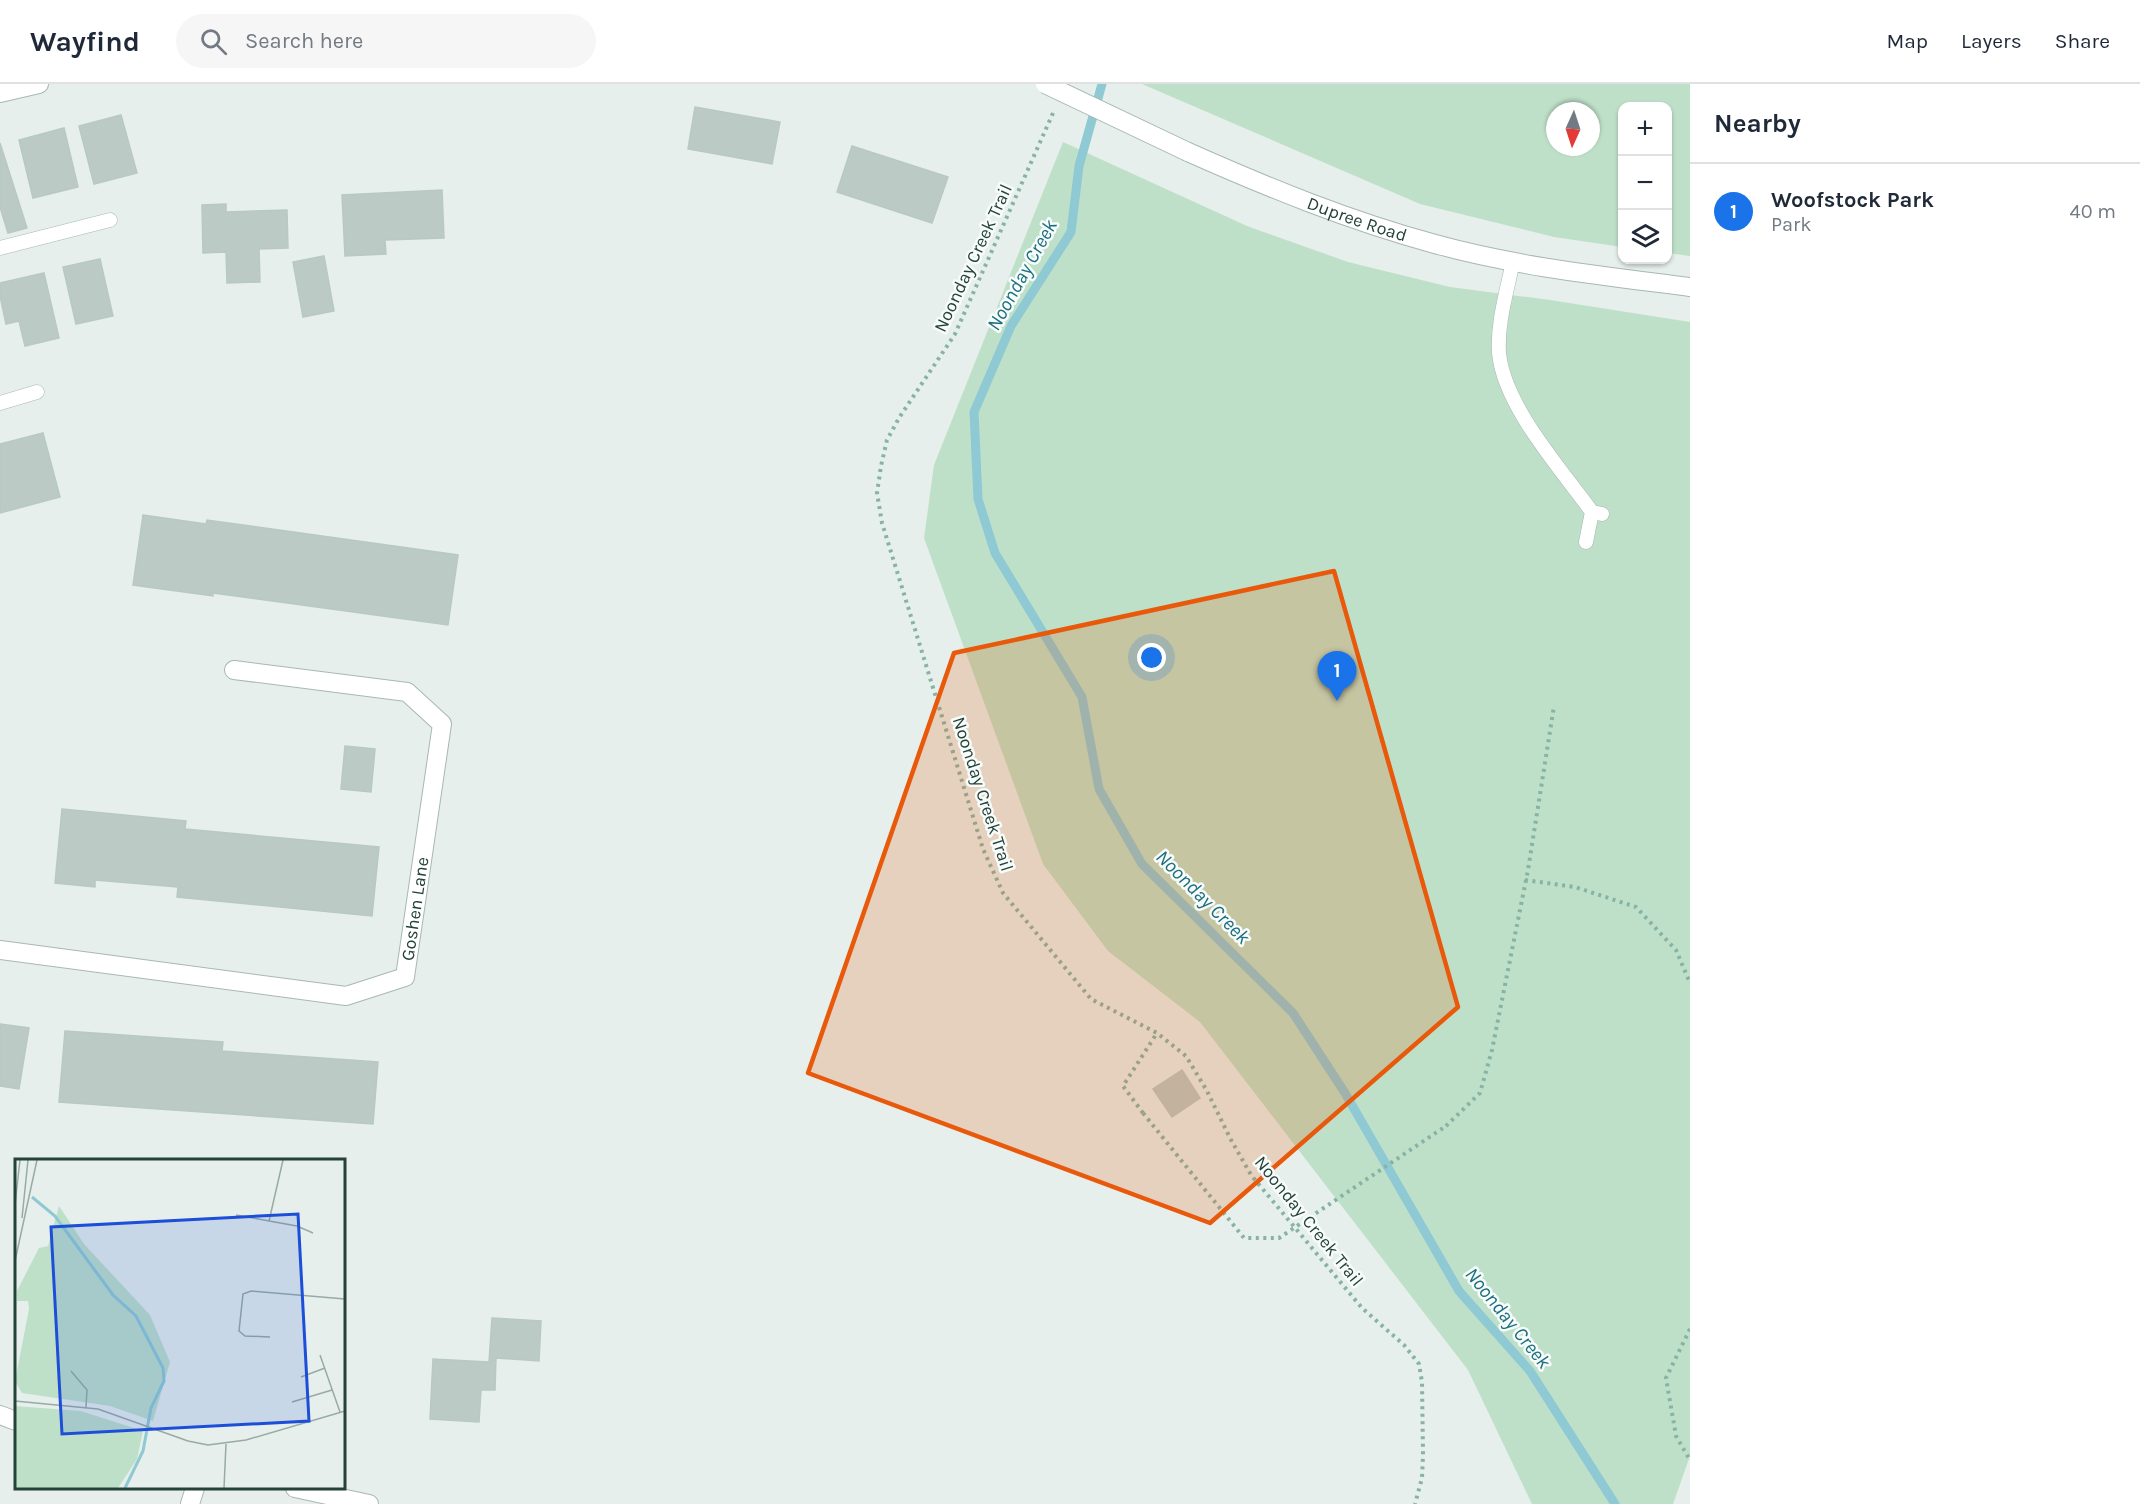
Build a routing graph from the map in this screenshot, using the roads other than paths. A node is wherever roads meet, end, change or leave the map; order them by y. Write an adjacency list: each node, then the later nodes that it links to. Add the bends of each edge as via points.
1 (39, 84): 3 (street)
2 (1045, 84): 6 (street, Dupree Road, bridge, via 1270,189 1436,244)
3 (0, 93)
4 (111, 220): 5 (lane)
5 (0, 248)
6 (1513, 261): 7 (street, Dupree Road); 10 (lane, via 1499,331 1503,374 1529,425 1597,513)
7 (1690, 287)
8 (37, 392): 9 (lane)
9 (0, 403)
10 (1586, 542)
11 (234, 670): 12 (street, Goshen Lane, via 407,692 442,724 405,977 346,996)
12 (0, 950)
13 (0, 1415): 14 (street)
14 (15, 1421)
15 (195, 1489): 17 (street)
16 (300, 1489): 18 (street)
17 (190, 1504)
18 (369, 1504)

